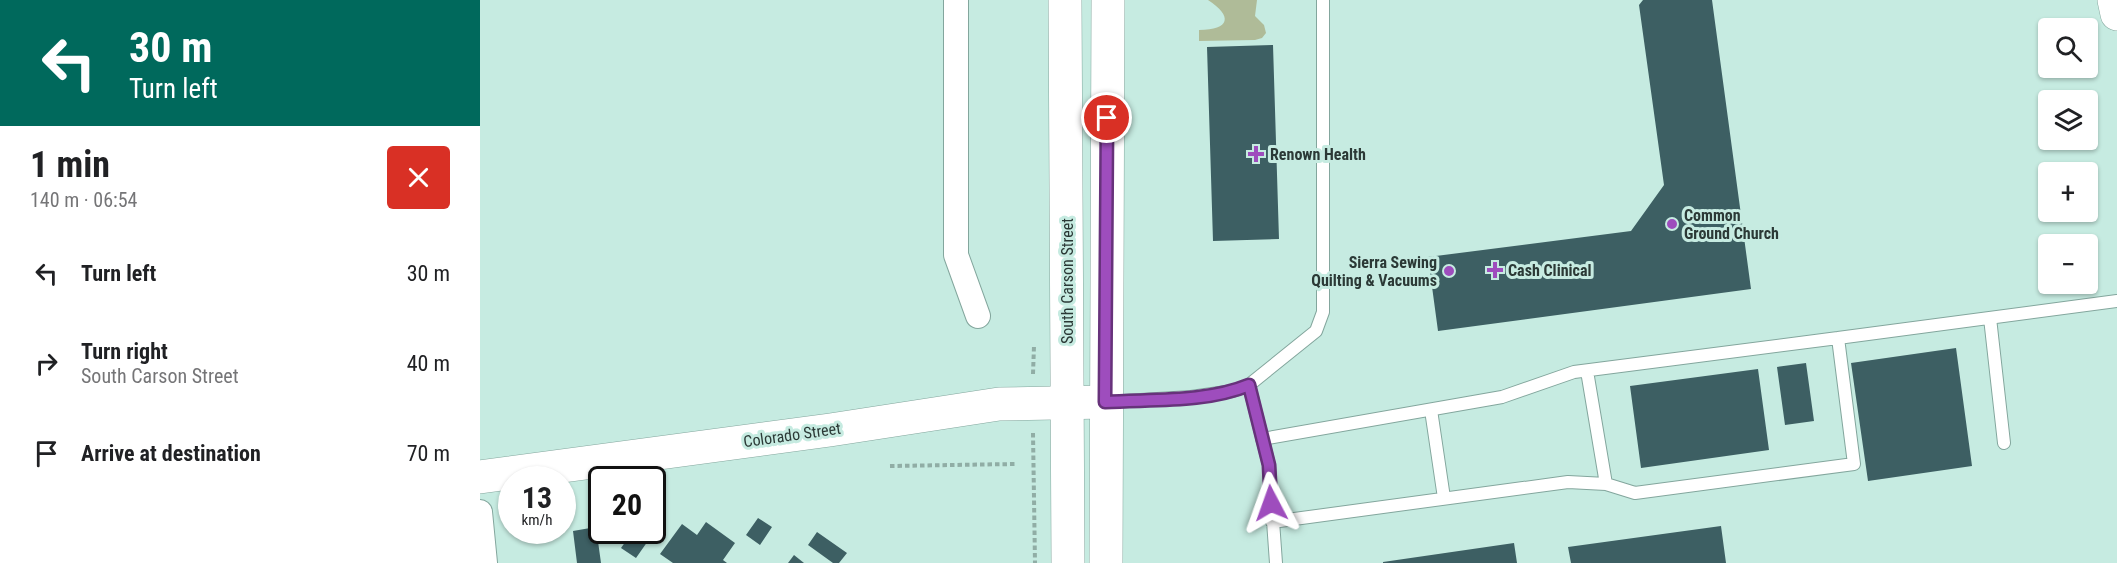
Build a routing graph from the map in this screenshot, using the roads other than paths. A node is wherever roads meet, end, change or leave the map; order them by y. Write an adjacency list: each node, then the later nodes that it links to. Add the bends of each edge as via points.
1 (956, 0): 8 (street, via 956,255)
2 (1065, 0): 14 (main road, South Carson Street)
3 (1108, 0): 13 (main road)
4 (1323, 0): 12 (lane, via 1323,312 1316,331)
5 (2114, 0): 6 (main road)
6 (2117, 14)
7 (2117, 301): 9 (lane)
8 (978, 316)
9 (1990, 318): 10 (lane); 17 (lane)
10 (1838, 338): 11 (lane); 19 (lane, via 1854,464 1635,493)
11 (1587, 370): 15 (lane, via 1502,397); 19 (lane)
12 (1249, 385): 13 (lane, via 1233,392 1191,397); 16 (lane)
13 (1105, 402): 14 (main road, Colorado Street); 25 (main road)
14 (1068, 404): 18 (main road, Colorado Street, via 999,404); 24 (main road, South Carson Street)
15 (1431, 410): 16 (lane); 20 (lane)
16 (1262, 439): 22 (lane, via 1269,465)
17 (2004, 443)
18 (480, 477)
19 (1606, 484): 20 (lane, via 1568,482)
20 (1444, 498): 22 (lane)
21 (480, 512): 23 (street)
22 (1272, 522): 26 (lane)
23 (485, 563)
24 (1068, 563)
25 (1106, 563)
26 (1276, 563)

